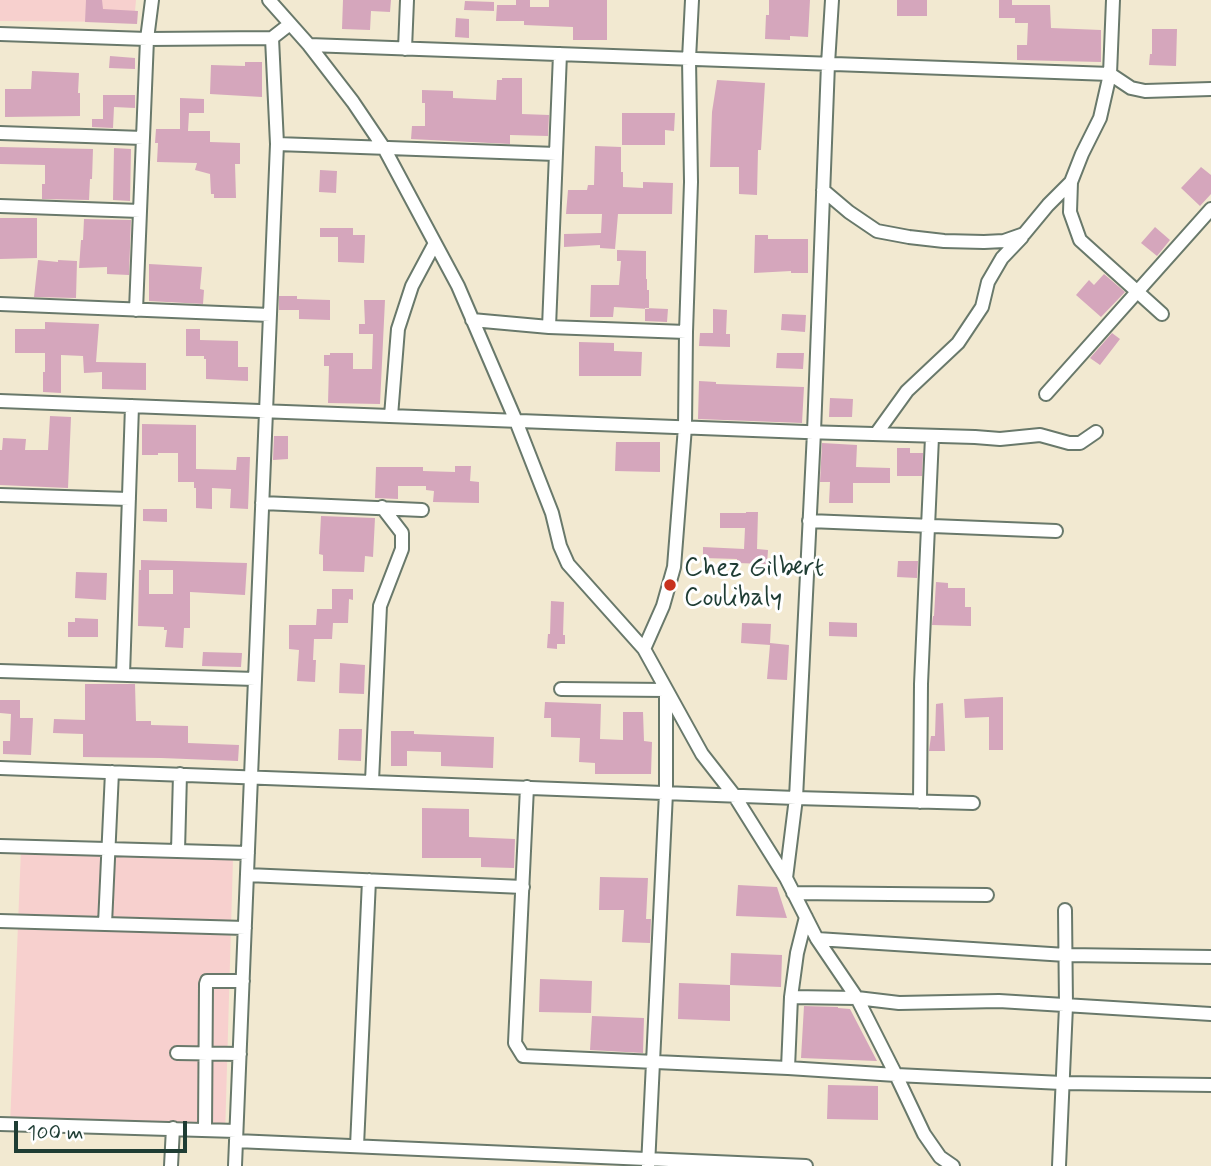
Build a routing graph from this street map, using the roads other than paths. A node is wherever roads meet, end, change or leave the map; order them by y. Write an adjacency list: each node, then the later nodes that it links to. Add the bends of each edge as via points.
1 (152, 0): 10 (street)
2 (407, 0): 12 (street)
3 (692, 0): 14 (street)
4 (832, 0): 15 (street)
5 (1113, 0): 16 (street)
6 (274, 3): 7 (street)
7 (290, 24): 9 (street); 11 (street)
8 (0, 34): 10 (street)
9 (272, 37): 10 (street); 20 (street)
10 (147, 39): 19 (street)
11 (309, 45): 12 (street); 21 (street)
12 (405, 49): 13 (street)
13 (560, 54): 14 (street); 22 (street)
14 (689, 59): 15 (street); 37 (street)
15 (828, 64): 16 (street); 24 (street)
16 (1110, 74): 17 (street, via 1130,88 1145,91); 23 (street, via 1100,118)
17 (1211, 89)
18 (0, 133): 19 (street)
19 (143, 138): 27 (street)
20 (277, 144): 21 (street); 34 (street)
21 (384, 148): 22 (street); 29 (street)
22 (556, 154): 36 (street)
23 (1071, 182): 28 (street); 30 (street, via 1070,212 1080,240)
24 (823, 190): 28 (street, via 877,231 984,242); 45 (street)
25 (0, 206): 27 (street)
26 (1211, 209): 30 (street)
27 (140, 212): 32 (street)
28 (1024, 234): 47 (street, via 1002,258 988,282 982,307 958,343 907,391)
29 (435, 243): 35 (street); 42 (street, via 412,286 398,328)
30 (1138, 291): 33 (street); 38 (street)
31 (0, 304): 32 (street)
32 (136, 310): 34 (street)
33 (1162, 314)
34 (270, 315): 41 (street)
35 (472, 320): 36 (street); 43 (street)
36 (549, 327): 37 (street)
37 (686, 332): 44 (street)
38 (1046, 394)
39 (0, 401): 40 (street)
40 (132, 406): 41 (street); 50 (street)
41 (266, 411): 42 (street); 51 (street)
42 (391, 416): 43 (street)
43 (516, 421): 44 (street); 57 (street, via 568,564)
44 (685, 427): 45 (street); 57 (street, via 674,567)
45 (814, 432): 47 (street); 54 (street)
46 (1096, 432): 48 (street, via 1080,443 1040,435 1000,439)
47 (876, 434): 48 (street)
48 (932, 436): 55 (street)
49 (0, 495): 50 (street)
50 (129, 499): 59 (street)
51 (262, 503): 52 (street); 60 (street)
52 (382, 508): 53 (street); 67 (street, via 402,533 402,550 380,606)
53 (422, 510)
54 (809, 520): 55 (street); 71 (street)
55 (929, 526): 56 (street); 72 (street)
56 (1056, 530)
57 (644, 649): 62 (street)
58 (0, 671): 59 (street)
59 (123, 675): 60 (street)
60 (255, 679): 66 (street)
61 (561, 689): 62 (street)
62 (666, 691): 69 (street); 70 (street, via 702,754)
63 (0, 768): 64 (street)
64 (111, 772): 65 (street); 75 (street)
65 (180, 774): 66 (street); 76 (street)
66 (251, 777): 67 (street); 77 (street)
67 (372, 781): 68 (street)
68 (527, 787): 69 (street); 81 (street)
69 (666, 793): 70 (street); 100 (street)
70 (734, 795): 71 (street); 79 (street)
71 (796, 798): 72 (street); 79 (street)
72 (920, 802): 73 (street)
73 (973, 803)
74 (0, 846): 75 (street)
75 (108, 849): 76 (street); 87 (street)
76 (178, 851): 77 (street)
77 (248, 853): 78 (street)
78 (247, 875): 80 (street); 88 (street)
79 (786, 878): 82 (street)
80 (369, 880): 81 (street); 109 (street)
81 (523, 887): 100 (street, via 515,1043 523,1056)
82 (793, 893): 83 (street); 85 (street)
83 (987, 895)
84 (1065, 910): 90 (street)
85 (806, 917): 89 (street); 93 (street)
86 (0, 921): 87 (street)
87 (105, 924): 88 (street)
88 (245, 928): 92 (street)
89 (817, 939): 90 (street); 94 (street)
90 (1066, 955): 91 (street); 95 (street)
91 (1211, 957)
92 (243, 981): 98 (street, via 207,981); 99 (street)
93 (790, 998): 94 (street); 101 (street)
94 (856, 998): 95 (street); 102 (street)
95 (1066, 1006): 96 (street); 103 (street)
96 (1211, 1014)
97 (177, 1053): 98 (street)
98 (205, 1054): 99 (street); 107 (street)
99 (240, 1054): 108 (street)
100 (654, 1063): 101 (street); 111 (street)
101 (788, 1068): 102 (street)
102 (897, 1076): 103 (street); 116 (street, via 924,1134 940,1157)
103 (1062, 1083): 104 (street); 117 (street)
104 (1211, 1085)
105 (0, 1124): 106 (street)
106 (173, 1128): 107 (street); 113 (street)
107 (205, 1130): 108 (street)
108 (236, 1136): 109 (street); 114 (street)
109 (357, 1146): 110 (street)
110 (516, 1160): 111 (street)
111 (648, 1163): 112 (street)
112 (771, 1165): 115 (street)
113 (171, 1166)
114 (235, 1166)
115 (806, 1166)
116 (953, 1166)
117 (1059, 1166)

